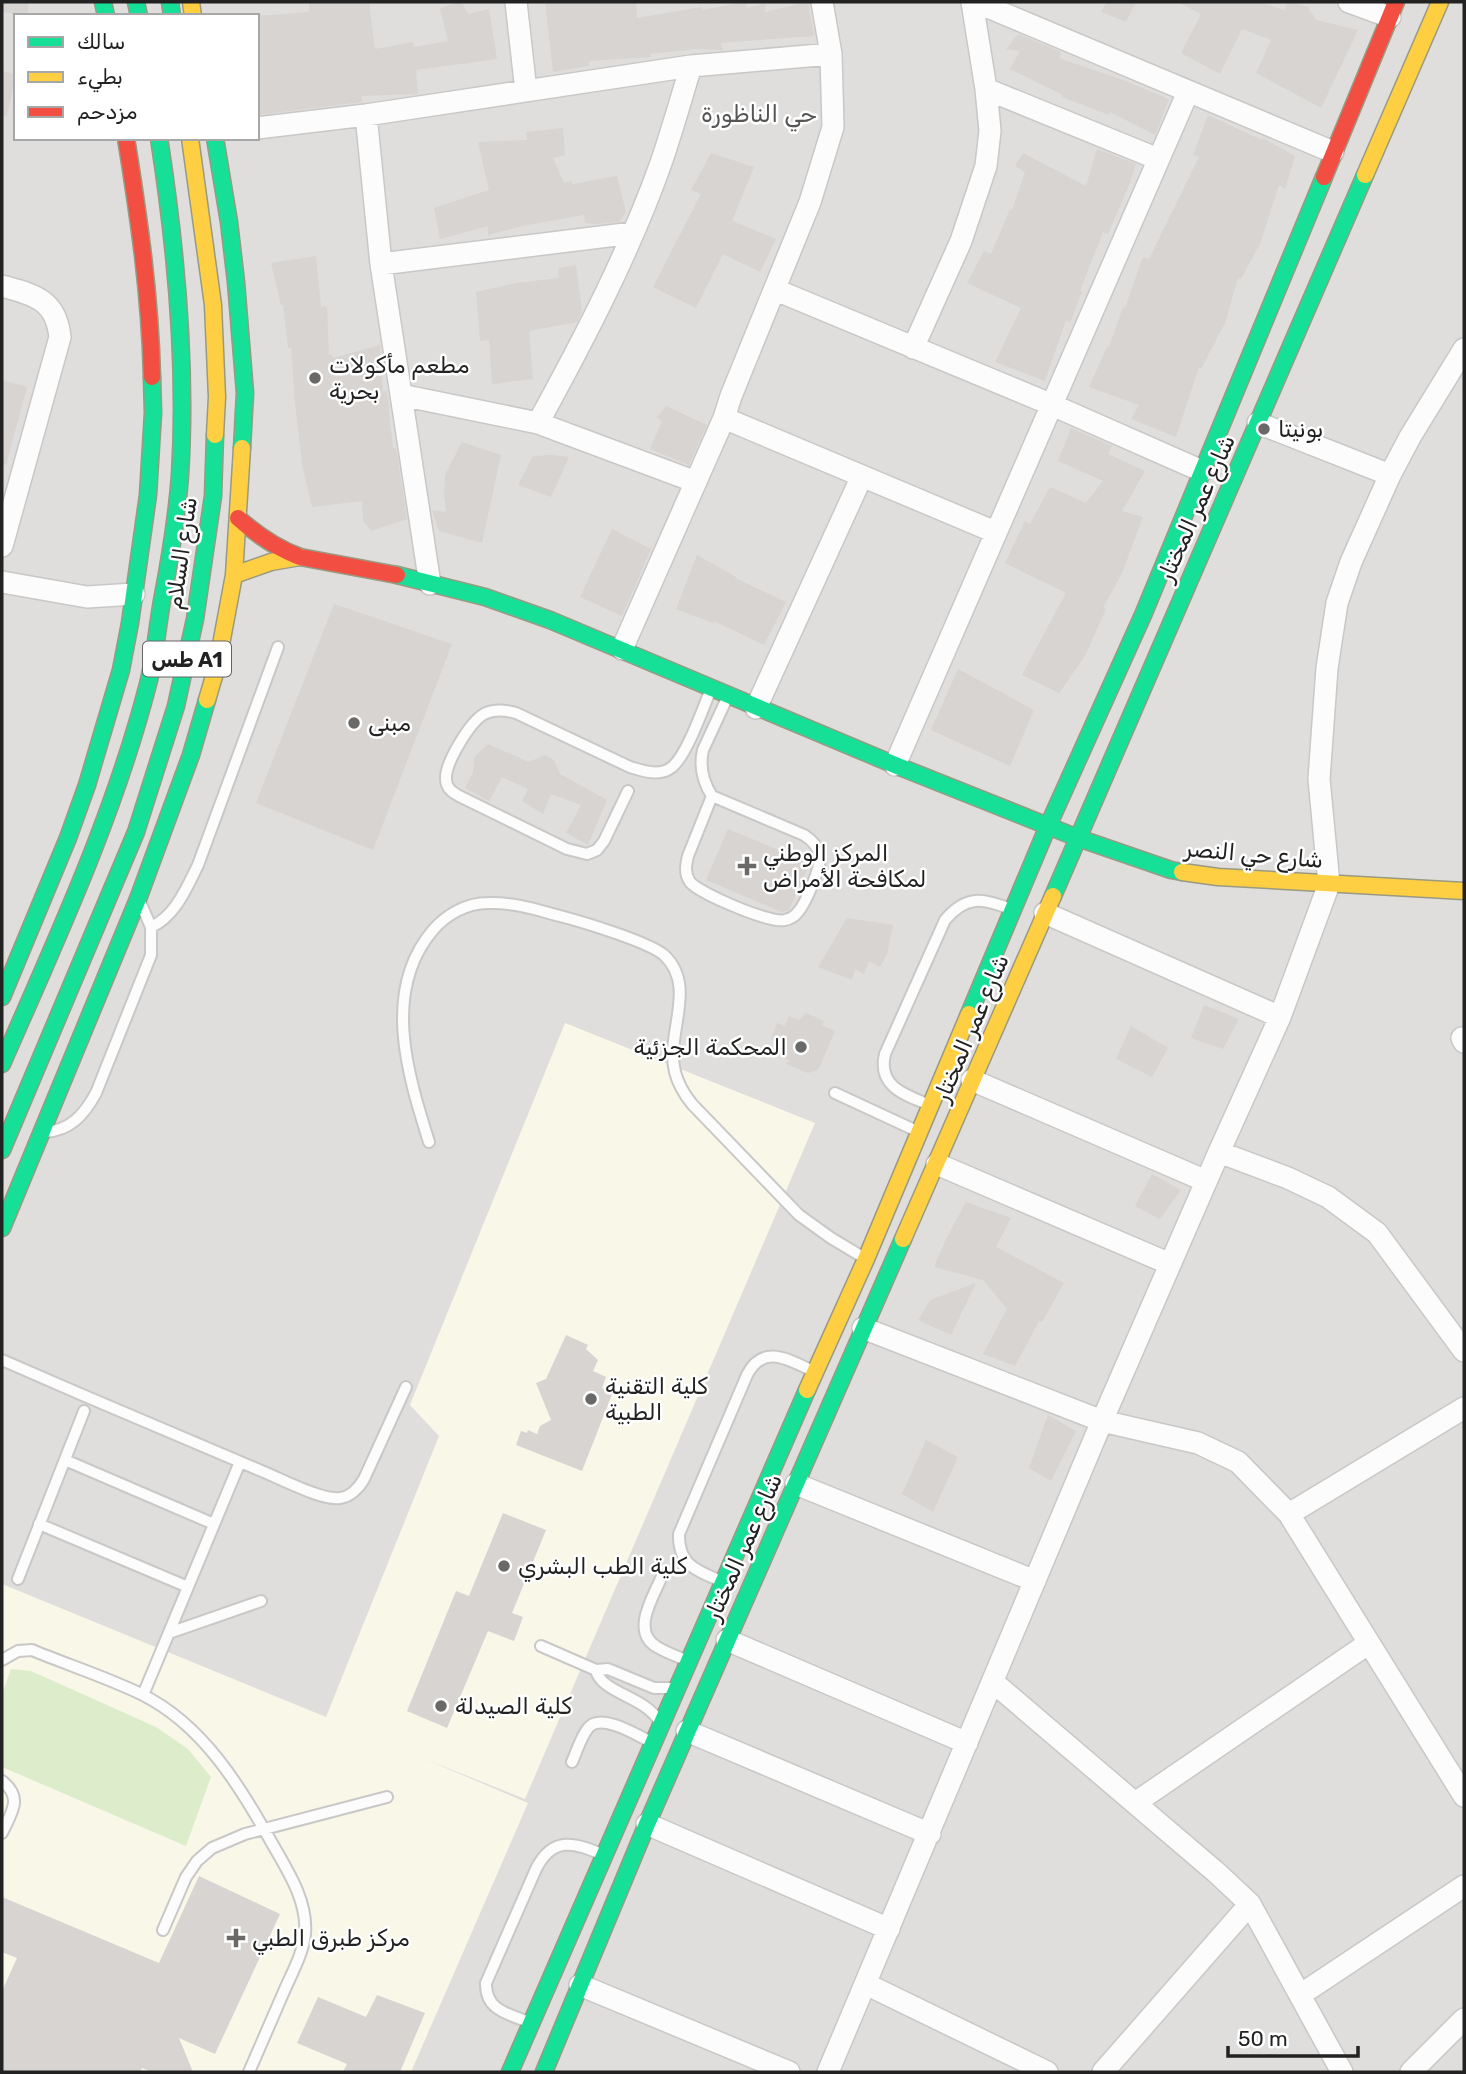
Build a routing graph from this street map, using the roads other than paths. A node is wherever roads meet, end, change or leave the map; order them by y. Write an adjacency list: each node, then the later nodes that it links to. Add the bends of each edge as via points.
1 (516, 2): 10 (street)
2 (822, 2): 7 (street)
3 (974, 2): 9 (street); 11 (street)
4 (1349, 2): 6 (street)
5 (1440, 2): 30 (main road, شارع عمر المختار)
6 (1393, 9): 18 (main road, شارع عمر المختار)
7 (831, 54): 8 (street); 23 (street, via 833,127)
8 (691, 66): 10 (street); 20 (street)
9 (986, 89): 19 (street); 24 (street, via 990,131 986,166 961,241)
10 (526, 92): 12 (street)
11 (1188, 92): 18 (street); 19 (street)
12 (366, 115): 13 (street); 21 (street)
13 (259, 128)
14 (126, 140): 42 (main road, via 151,321 153,413 148,495)
15 (159, 140): 63 (main road, شارع السلام, via 181,346 181,428 178,494 157,642 129,749 87,863)
16 (190, 140): 70 (main road, شارع السلام / طس A1, via 213,305 217,397 212,496 195,619 173,717 136,832)
17 (215, 140): 35 (main road, via 229,222 245,393)
18 (1333, 152): 31 (main road, شارع عمر المختار)
19 (1158, 159): 27 (street)
20 (633, 233): 21 (street); 29 (street, via 582,344)
21 (381, 264): 26 (street)
22 (2, 286): 37 (street, via 47,304 60,337)
23 (776, 290): 24 (street); 28 (street)
24 (913, 348): 27 (street)
25 (1464, 349): 32 (street)
26 (401, 395): 29 (street); 41 (street)
27 (1050, 404): 31 (street); 36 (street)
28 (724, 418): 33 (street); 34 (street)
29 (538, 423): 34 (street)
30 (1258, 423): 32 (street); 44 (main road, شارع عمر المختار)
31 (1202, 471): 43 (main road, شارع عمر المختار)
32 (1390, 475): 55 (street, via 1337,603 1327,668 1319,779)
33 (862, 476): 36 (street); 49 (street)
34 (695, 482): 46 (street)
35 (238, 518): 38 (main road, via 267,541); 39 (main road)
36 (995, 532): 50 (street)
37 (2, 546)
38 (300, 557): 39 (main road); 41 (main road, شارع حي النصر)
39 (234, 575): 57 (main road, via 205,711)
40 (2, 582): 42 (street, via 87,597)
41 (430, 584): 46 (main road, شارع حي النصر, via 485,597)
42 (134, 594): 61 (main road, via 121,670 87,785)
43 (1143, 615): 44 (main road); 53 (main road, شارع عمر المختار)
44 (1170, 626): 54 (main road, شارع عمر المختار)
45 (278, 648): 60 (lane, via 198,864 168,916)
46 (622, 649): 47 (main road, شارع حي النصر)
47 (711, 689): 48 (main road, شارع حي النصر); 51 (lane, via 682,753 665,771 630,767 506,710 485,714 469,727 446,775 447,785 458,796 567,849 587,854 604,841)
48 (728, 696): 49 (main road, شارع حي النصر); 52 (lane, via 701,758)
49 (756, 708): 50 (main road, شارع حي النصر)
50 (895, 765): 53 (main road, شارع حي النصر)
51 (628, 791)
52 (712, 796): 52 (lane, via 688,856 692,884 771,920 796,914 819,865 816,845 804,835)
53 (1048, 826): 54 (main road, شارع حي النصر); 58 (main road, شارع عمر المختار)
54 (1078, 838): 55 (main road, شارع حي النصر, via 1171,870); 59 (main road, شارع عمر المختار)
55 (1329, 884): 56 (main road, شارع حي النصر); 62 (street)
56 (1464, 891)
57 (138, 899): 60 (lane); 68 (main road)
58 (1013, 910): 66 (main road, شارع عمر المختار); 66 (lane, via 976,900 953,910 939,931 885,1054 885,1074 892,1086)
59 (1045, 913): 62 (street); 64 (main road, شارع عمر المختار)
60 (151, 928): 68 (lane, via 147,968 91,1103 70,1125)
61 (2, 997)
62 (1280, 1017): 71 (street)
63 (2, 1064)
64 (972, 1080): 72 (main road, شارع عمر المختار); 73 (street)
65 (835, 1093): 67 (lane)
66 (930, 1105): 67 (main road, شارع عمر المختار)
67 (919, 1132): 75 (main road, شارع عمر المختار)
68 (41, 1133): 74 (main road)
69 (429, 1142): 75 (lane, via 404,1044 404,995 415,955 442,919 461,909 486,902 543,911 641,943 663,955 681,987 673,1058 684,1094 799,1215)
70 (2, 1150)
71 (1219, 1152): 73 (street); 79 (street, via 1328,1197 1377,1233)
72 (937, 1164): 76 (street); 77 (main road, شارع عمر المختار)
73 (1206, 1181): 76 (street)
74 (2, 1228)
75 (866, 1259): 77 (main road); 81 (main road, شارع عمر المختار)
76 (1170, 1264): 85 (street)
77 (890, 1271): 78 (main road, شارع عمر المختار)
78 (863, 1328): 85 (street); 88 (main road, شارع عمر المختار)
79 (1464, 1351)
80 (2, 1360): 87 (lane)
81 (815, 1372): 95 (main road, شارع عمر المختار); 95 (lane, via 772,1356 756,1362 747,1375 679,1534 685,1561)
82 (406, 1387): 87 (lane, via 364,1479 347,1496 324,1496)
83 (1464, 1408): 89 (street)
84 (85, 1411): 86 (lane)
85 (1102, 1421): 89 (street, via 1198,1443 1238,1462); 94 (street)
86 (65, 1460): 90 (lane); 91 (lane)
87 (240, 1462): 91 (lane)
88 (796, 1484): 94 (street); 99 (main road, شارع عمر المختار)
89 (1289, 1514): 100 (street)
90 (39, 1524): 93 (lane); 96 (lane)
91 (214, 1524): 96 (lane)
92 (662, 1576): 103 (lane, via 645,1618 645,1631 657,1647)
93 (18, 1579)
94 (1035, 1581): 105 (street)
95 (723, 1582): 103 (main road, شارع عمر المختار)
96 (188, 1587): 98 (lane)
97 (261, 1601): 98 (lane)
98 (169, 1633): 107 (lane)
99 (727, 1640): 109 (main road, شارع عمر المختار); 111 (street)
100 (1369, 1643): 114 (street); 116 (street)
101 (541, 1647): 104 (lane)
102 (2, 1660): 107 (lane, via 32,1650)
103 (689, 1661): 106 (main road, شارع عمر المختار)
104 (596, 1670): 106 (lane, via 608,1669 661,1690); 108 (lane, via 602,1683 646,1706)
105 (993, 1682): 111 (street); 116 (street)
106 (677, 1688): 108 (main road, شارع عمر المختار)
107 (143, 1695): 118 (lane, via 212,1751)
108 (661, 1725): 110 (main road, شارع عمر المختار)
109 (687, 1731): 117 (main road, شارع عمر المختار); 120 (street)
110 (654, 1743): 112 (lane, via 596,1722 588,1728); 121 (main road, شارع عمر المختار)
111 (967, 1744): 120 (street)
112 (572, 1762)
113 (2, 1782): 119 (lane, via 15,1799)
114 (1464, 1796)
115 (387, 1797): 118 (lane)
116 (1135, 1803): 123 (street)
117 (647, 1824): 124 (street); 127 (main road, شارع عمر المختار)
118 (264, 1828): 125 (lane, via 212,1848 197,1861); 131 (lane, via 301,1899 305,1924 302,1950)
119 (2, 1833)
120 (930, 1834): 124 (street)
121 (605, 1855): 130 (main road, شارع عمر المختار); 130 (lane, via 575,1844 547,1852 488,1975 485,1991 491,2005)
122 (1464, 1886): 128 (street)
123 (1250, 1904): 128 (street); 137 (street)
124 (889, 1929): 126 (street)
125 (163, 1930)
126 (866, 1984): 135 (street); 136 (street)
127 (580, 1985): 133 (main road, شارع عمر المختار); 134 (street)
128 (1300, 1995): 138 (street)
129 (1464, 2019): 139 (street)
130 (531, 2023): 132 (main road, شارع عمر المختار)
131 (249, 2072)
132 (510, 2072)
133 (544, 2072)
134 (789, 2072)
135 (828, 2072)
136 (1047, 2072)
137 (1103, 2072)
138 (1342, 2072)
139 (1411, 2072)

